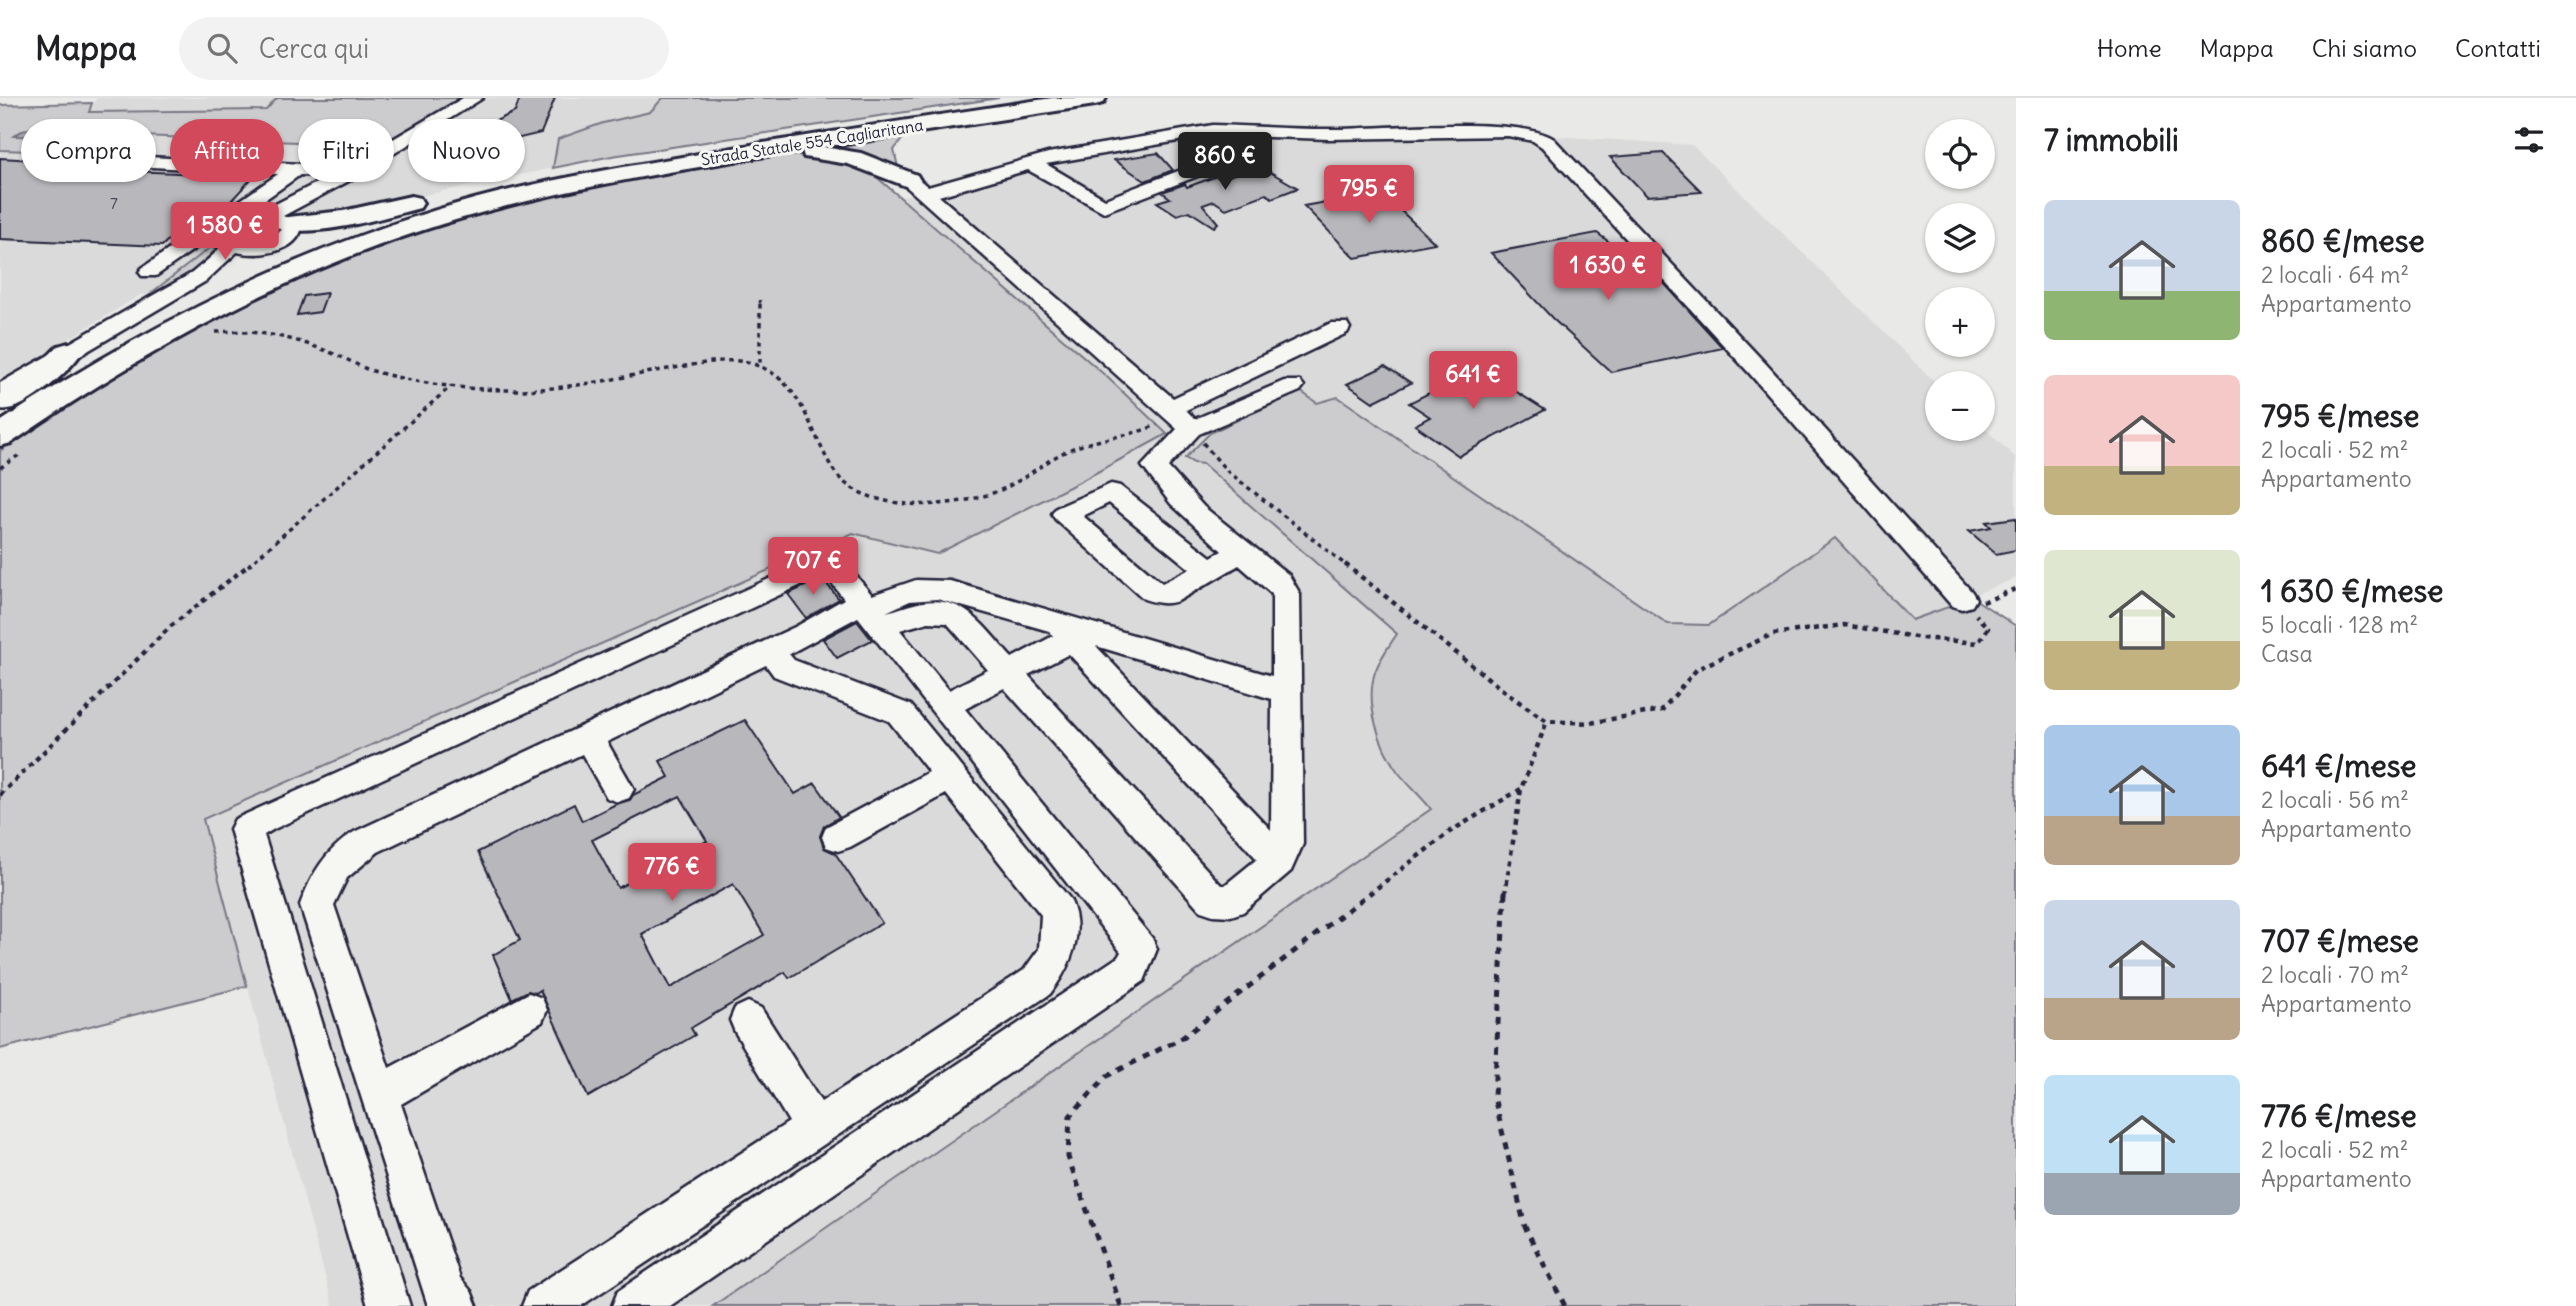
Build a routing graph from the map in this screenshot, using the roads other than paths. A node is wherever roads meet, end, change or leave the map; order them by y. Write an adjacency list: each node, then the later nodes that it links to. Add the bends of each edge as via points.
1 (475, 98): 5 (street)
2 (1042, 98): 10 (highway, Strada Statale 554 Cagliaritana)
3 (1095, 98): 4 (highway, Strada Statale 554 Cagliaritana)
4 (960, 118): 6 (highway, Strada Statale 554 Cagliaritana); 14 (highway, via 902,144 898,156)
5 (394, 146)
6 (747, 152): 14 (highway, via 838,155 865,162); 27 (highway, Strada Statale 554 Cagliaritana, via 599,178 480,206 340,251 220,305 124,357)
7 (156, 162): 11 (street)
8 (1030, 163): 9 (street, via 1104,206); 14 (street); 30 (street, via 1213,130 1329,134 1508,131 1539,137 1758,369)
9 (1213, 164)
10 (588, 169): 15 (highway, via 541,174 343,219); 26 (highway, Strada Statale 554 Cagliaritana, via 418,214 320,249 141,335)
11 (295, 170): 12 (street); 19 (street)
12 (298, 170)
13 (341, 182): 15 (street)
14 (916, 187): 25 (street)
15 (318, 204): 16 (street); 17 (highway)
16 (256, 223): 17 (street); 18 (street, via 235,235)
17 (288, 223): 18 (street, via 292,231 275,244 255,249)
18 (234, 244): 21 (street, via 199,277)
19 (149, 272)
20 (1339, 327): 25 (street)
21 (68, 352): 23 (street); 24 (highway)
22 (1292, 386): 25 (street, via 1206,424)
23 (0, 393)
24 (0, 407)
25 (1180, 417): 28 (street, via 1154,466 1186,503)
26 (0, 421)
27 (0, 436)
28 (1242, 551): 29 (street); 35 (street, via 1279,582 1286,594)
29 (1209, 570): 29 (street, via 1168,594 1154,592 1065,514 1111,492)
30 (1966, 603)
31 (869, 612): 32 (street, via 909,589 929,587); 33 (street); 34 (street, via 946,611 957,616); 36 (street); 46 (street, via 829,562 246,829)
32 (1065, 631): 34 (street); 35 (street); 41 (street)
33 (770, 650): 37 (street); 38 (street, via 784,668 900,713)
34 (1008, 673): 36 (street); 41 (street, via 1213,900 1231,901)
35 (1286, 692): 41 (street, via 1287,844)
36 (944, 706): 49 (street, via 1140,949 1131,969)
37 (588, 737): 39 (street); 44 (street, via 366,842 341,858 325,881 317,905)
38 (950, 776): 40 (street); 45 (street, via 1058,910 1061,936 1053,963 1037,982)
39 (618, 789)
40 (838, 837)
41 (1279, 861)
42 (529, 1010): 44 (street)
43 (747, 1020): 45 (street)
44 (379, 1095): 47 (street, via 443,1291)
45 (815, 1128): 48 (street)
46 (389, 1306)
47 (456, 1306)
48 (543, 1306)
49 (633, 1306)

